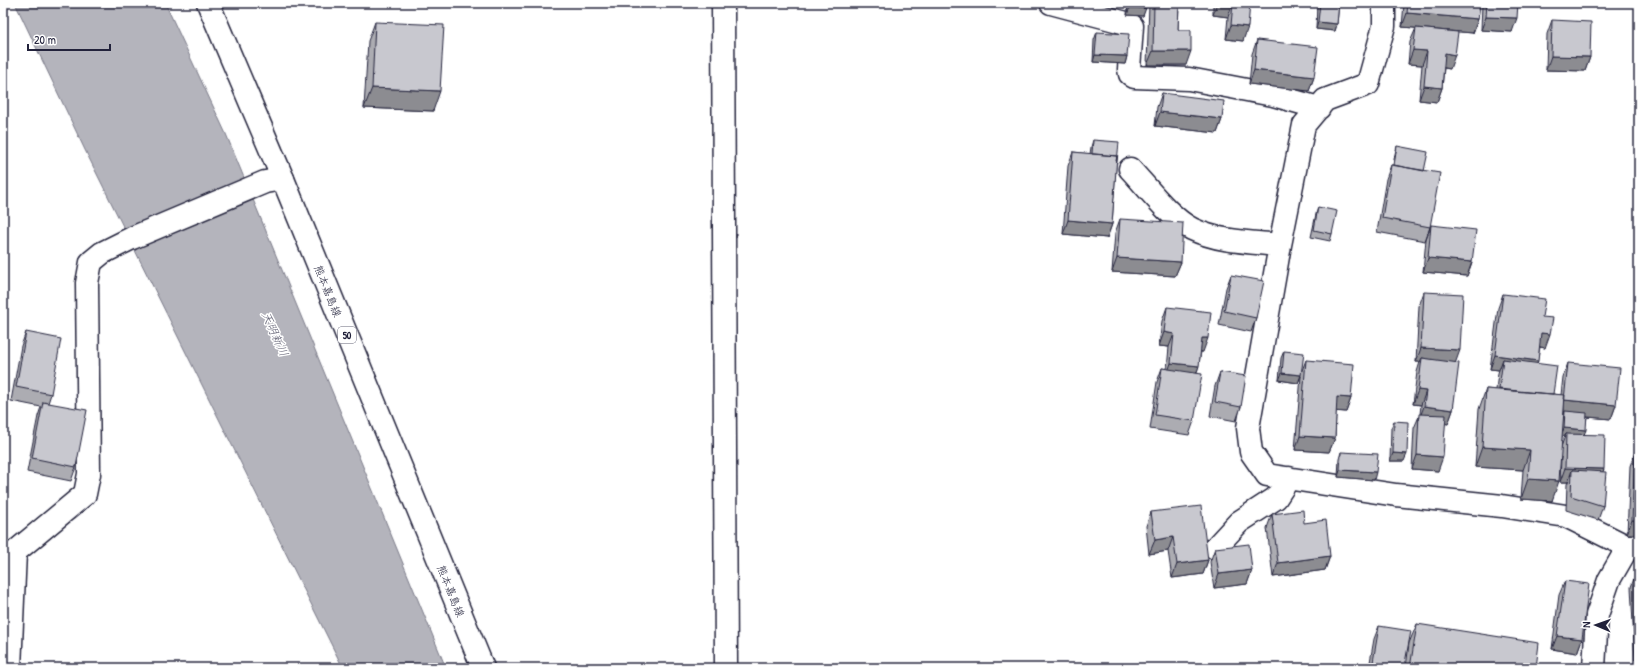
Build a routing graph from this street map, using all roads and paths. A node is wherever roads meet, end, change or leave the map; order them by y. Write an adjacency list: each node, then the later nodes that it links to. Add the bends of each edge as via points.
1 (208, 3): 7 (street, 熊本嘉島線 / 50)
2 (723, 3): 14 (street)
3 (1051, 3): 5 (street, via 1130,24 1132,26 1129,69 1134,77 1189,79 1272,95)
4 (1384, 3): 5 (street, via 1384,26 1368,84 1325,100)
5 (1319, 108): 8 (street, via 1304,125)
6 (1130, 168): 8 (street, via 1167,210 1192,229 1225,239)
7 (274, 181): 12 (street, via 132,238 102,253 91,262 87,283 89,474 85,494 14,552); 13 (street, 熊本嘉島線 / 50)
8 (1280, 245): 9 (street, via 1248,428 1250,452 1267,475)
9 (1289, 478): 10 (street, via 1566,516); 11 (street, via 1276,498 1240,522)
10 (1633, 547): 15 (street, via 1609,580 1597,615)
11 (1215, 548)
12 (10, 668)
13 (483, 668)
14 (726, 668)
15 (1594, 668)

